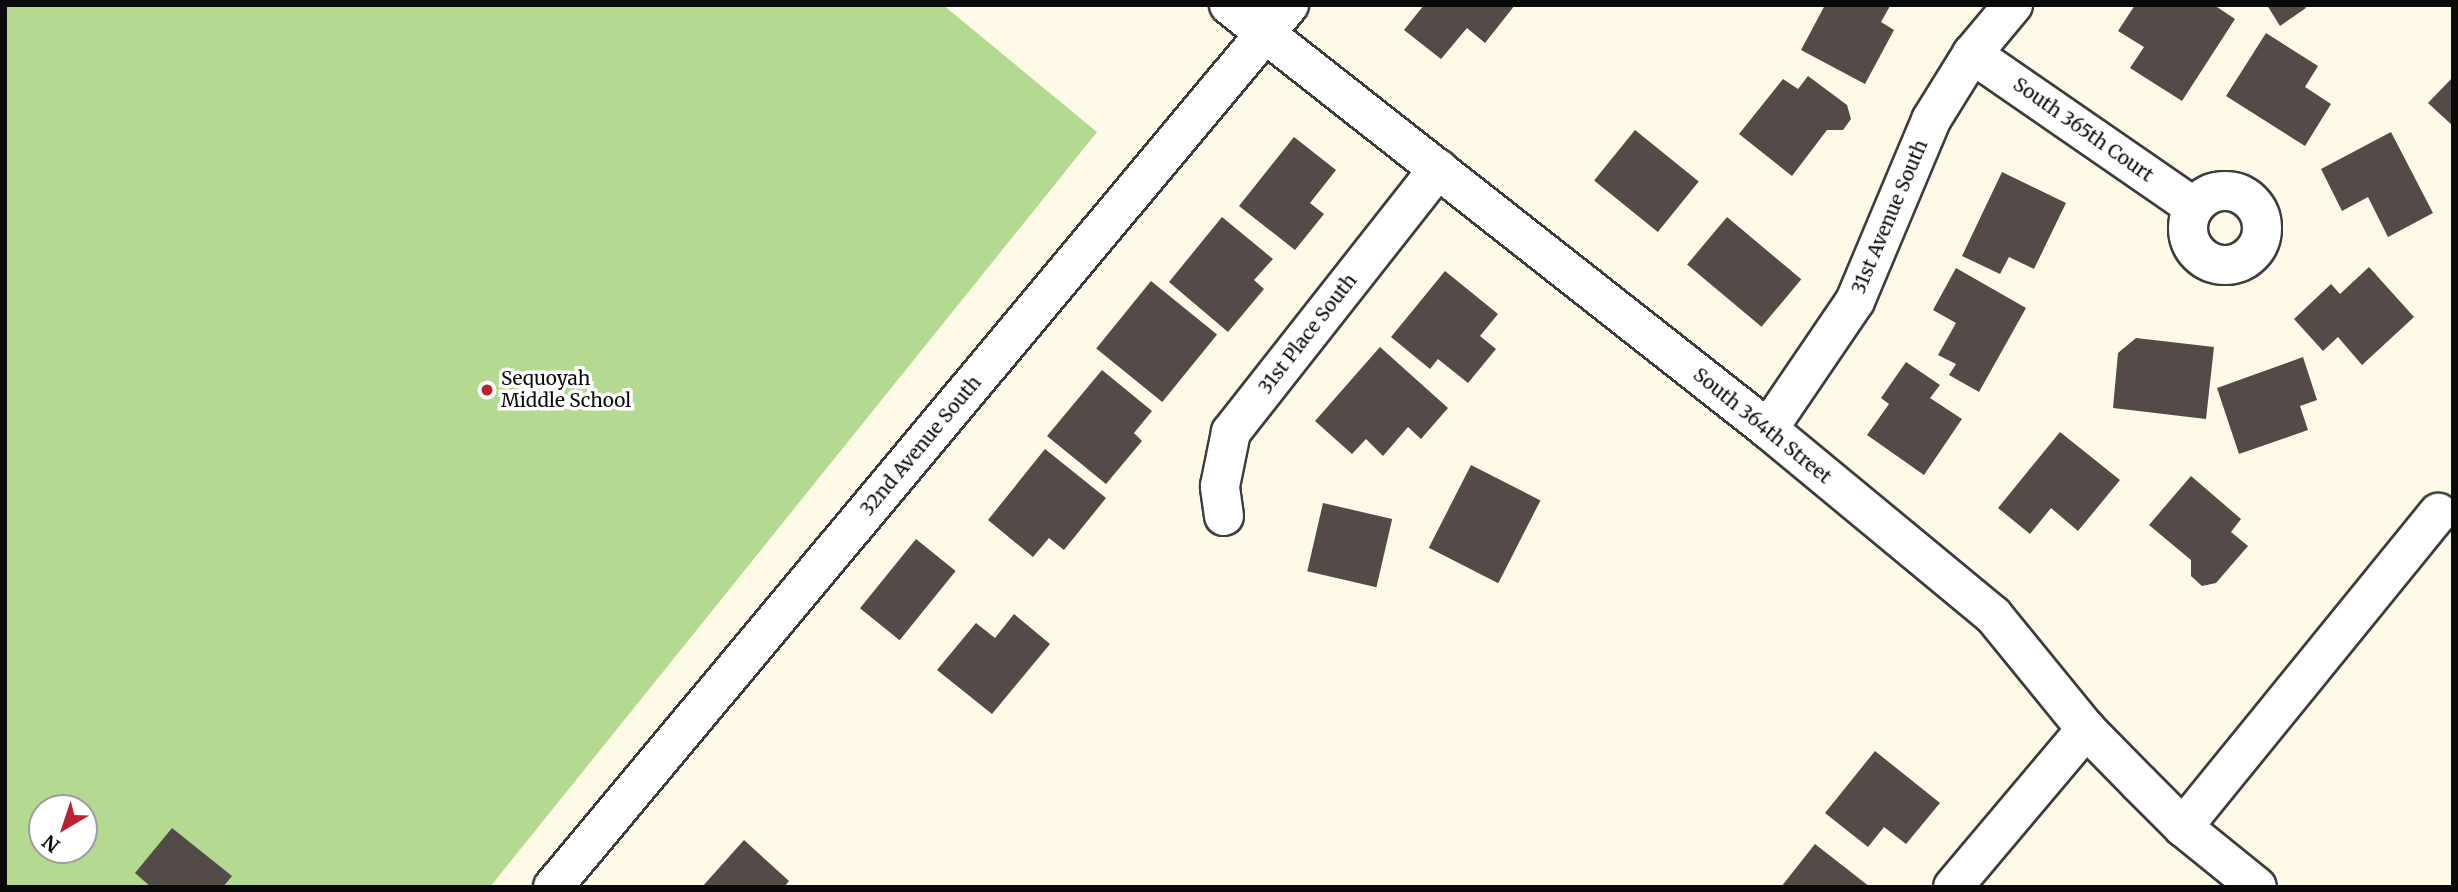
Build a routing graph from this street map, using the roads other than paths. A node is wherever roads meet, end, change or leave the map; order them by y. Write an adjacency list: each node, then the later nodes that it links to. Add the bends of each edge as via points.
1 (1229, 5): 3 (street, South 364th Street)
2 (2012, 5): 4 (street, 31st Avenue South)
3 (1277, 20): 5 (street, South 364th Street); 12 (street, 32nd Avenue South)
4 (1972, 54): 6 (street, South 365th Court); 7 (street, 31st Avenue South, via 1931,121 1854,300)
5 (1438, 169): 7 (street, South 364th Street); 9 (street, 31st Place South, via 1231,432 1220,486)
6 (2194, 207)
7 (1768, 429): 10 (street, South 364th Street, via 1993,615)
8 (2438, 513): 11 (street)
9 (1224, 516)
10 (2086, 729): 11 (street, South 364th Street); 13 (street)
11 (2183, 827): 14 (street, South 364th Street)
12 (553, 887)
13 (1953, 887)
14 (2257, 887)

